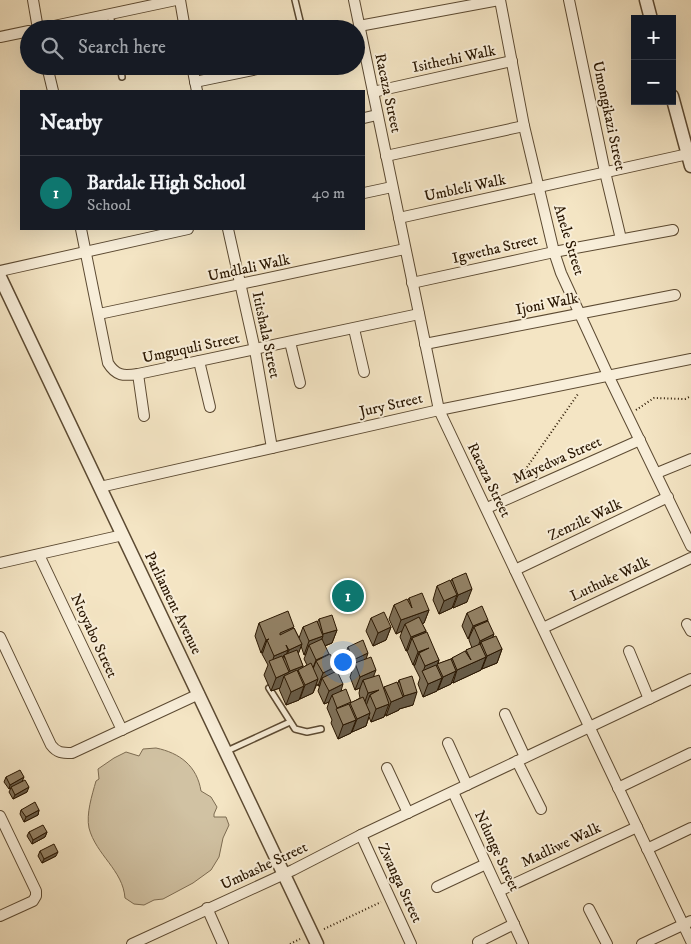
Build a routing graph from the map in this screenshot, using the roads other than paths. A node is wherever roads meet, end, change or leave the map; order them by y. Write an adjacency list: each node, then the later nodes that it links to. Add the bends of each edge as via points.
1 (33, 0): 11 (street)
2 (176, 0): 9 (street)
3 (180, 0): 14 (street)
4 (296, 0): 15 (lane)
5 (354, 0): 16 (street, Racaza Street)
6 (500, 0): 17 (street); 20 (street, Anele Street)
7 (570, 0): 33 (street, Umongikazi Street)
8 (646, 0): 10 (street)
9 (110, 14): 12 (street); 13 (lane)
10 (650, 15)
11 (37, 20)
12 (82, 20)
13 (111, 20)
14 (183, 20)
15 (300, 20)
16 (358, 20)
17 (365, 25)
18 (20, 33): 19 (street)
19 (0, 37)
20 (512, 61): 26 (street, Isithethi Walk); 30 (street, Anele Street)
21 (365, 65): 26 (street, Racaza Street)
22 (49, 75): 25 (street)
23 (239, 75): 24 (street)
24 (196, 87)
25 (53, 90)
26 (373, 92): 28 (street, Racaza Street)
27 (674, 105): 32 (street)
28 (377, 115): 29 (street); 31 (street, Racaza Street)
29 (365, 118)
30 (524, 126): 31 (street); 35 (street, Anele Street)
31 (386, 156): 34 (street, Racaza Street)
32 (689, 160): 33 (street, Umbleli Walk)
33 (605, 172): 35 (street, Umbleli Walk); 43 (street, Umongikazi Street)
34 (392, 187): 36 (street); 37 (street, Racaza Street)
35 (538, 188): 37 (street, Umbleli Walk); 46 (street, Anele Street)
36 (365, 193)
37 (399, 218): 44 (street, Racaza Street)
38 (82, 230): 45 (street, Umguquli Street)
39 (179, 230): 42 (street)
40 (228, 230): 50 (street, Ititshala Street)
41 (673, 230): 43 (street, Igwetha Street)
42 (160, 232): 45 (street)
43 (621, 239): 46 (street, Igwetha Street)
44 (405, 249): 49 (street, Racaza Street); 50 (street, Umdlali Walk)
45 (86, 252): 47 (street); 53 (street, Umguquli Street)
46 (554, 252): 49 (street, Igwetha Street); 52 (street, Anele Street)
47 (0, 271)
48 (0, 277): 72 (street, Parliament Avenue)
49 (412, 283): 54 (street, Racaza Street)
50 (240, 285): 53 (street, Umdlali Walk); 58 (street, Ititshala Street)
51 (675, 295): 52 (street, Ijoni Walk)
52 (581, 313): 57 (street, Ijoni Walk); 63 (street, Anele Street)
53 (99, 314): 62 (street, Umguquli Street, via 108,363 113,371 128,376)
54 (419, 314): 55 (street, Umguquli Street); 57 (street, Racaza Street)
55 (354, 329): 56 (street, Umguquli Street); 61 (street)
56 (290, 342): 58 (street, Umguquli Street); 64 (street)
57 (425, 344): 66 (street, Racaza Street)
58 (255, 350): 60 (street, Umguquli Street); 69 (street, Ititshala Street)
59 (691, 359): 63 (street, Jury Street)
60 (199, 361): 62 (street, Umguquli Street); 65 (street)
61 (364, 372)
62 (138, 374): 67 (street)
63 (608, 375): 66 (street, Jury Street); 68 (street, Anele Street)
64 (300, 383)
65 (210, 407)
66 (439, 410): 69 (street, Jury Street); 74 (street, Racaza Street)
67 (144, 416)
68 (640, 440): 71 (street, Anele Street); 74 (street, Mayedwa Street)
69 (272, 448): 72 (street, Jury Street)
70 (691, 460): 71 (street)
71 (657, 473): 73 (street, Anele Street)
72 (100, 487): 76 (street, Parliament Avenue)
73 (668, 497): 75 (street, Anele Street); 81 (street, Zenzile Walk)
74 (487, 508): 81 (street, Racaza Street)
75 (689, 535): 77 (street, Anele Street)
76 (123, 536): 78 (street); 87 (street, Parliament Avenue)
77 (691, 546)
78 (39, 555): 80 (street); 93 (street, Ntoyabo Street)
79 (691, 558): 82 (street, Luthuke Walk)
80 (0, 563)
81 (516, 570): 82 (street, Racaza Street)
82 (543, 628): 91 (street, Racaza Street)
83 (0, 637): 93 (street, via 55,750 72,753)
84 (629, 651): 88 (street)
85 (691, 679): 88 (street, Umbashe Street)
86 (269, 688): 90 (lane)
87 (199, 694): 93 (street); 95 (street, Parliament Avenue)
88 (648, 699): 91 (street, Umbashe Street)
89 (505, 714): 97 (street)
90 (290, 722): 92 (lane, via 307,732); 95 (lane)
91 (589, 727): 97 (street, Umbashe Street); 100 (street, Racaza Street)
92 (321, 728)
93 (122, 730)
94 (448, 743): 99 (street)
95 (226, 751): 111 (street, Parliament Avenue)
96 (691, 753): 100 (street)
97 (521, 759): 99 (street, Umbashe Street); 102 (street)
98 (387, 768): 103 (street)
99 (467, 785): 101 (street, Umbashe Street)
100 (618, 788): 105 (street, Racaza Street)
101 (453, 792): 103 (street, Umbashe Street); 110 (street, Ndunge Street)
102 (541, 810)
103 (408, 813): 108 (street, Umbashe Street)
104 (0, 816): 107 (street)
105 (637, 827): 109 (street, Racaza Street); 113 (street, Madliwe Walk)
106 (691, 828): 109 (street)
107 (4, 834): 116 (street, via 36,896 33,901)
108 (361, 835): 111 (street, Umbashe Street); 124 (street, Zwanga Street)
109 (647, 849): 117 (street, Racaza Street)
110 (486, 864): 112 (street); 113 (street, Ndunge Street)
111 (284, 874): 114 (street, Umbashe Street); 123 (street, Parliament Avenue)
112 (437, 887)
113 (499, 891): 118 (street, Ndunge Street)
114 (207, 908): 121 (street, Umbashe Street); 122 (street)
115 (589, 909): 126 (street)
116 (0, 916)
117 (687, 923): 119 (street, Racaza Street); 127 (street)
118 (514, 924): 120 (street); 125 (street, Ndunge Street)
119 (691, 941)
120 (478, 942)
121 (138, 943)
122 (223, 944)
123 (317, 944)
124 (411, 944)
125 (523, 944)
126 (607, 944)
127 (642, 944)

